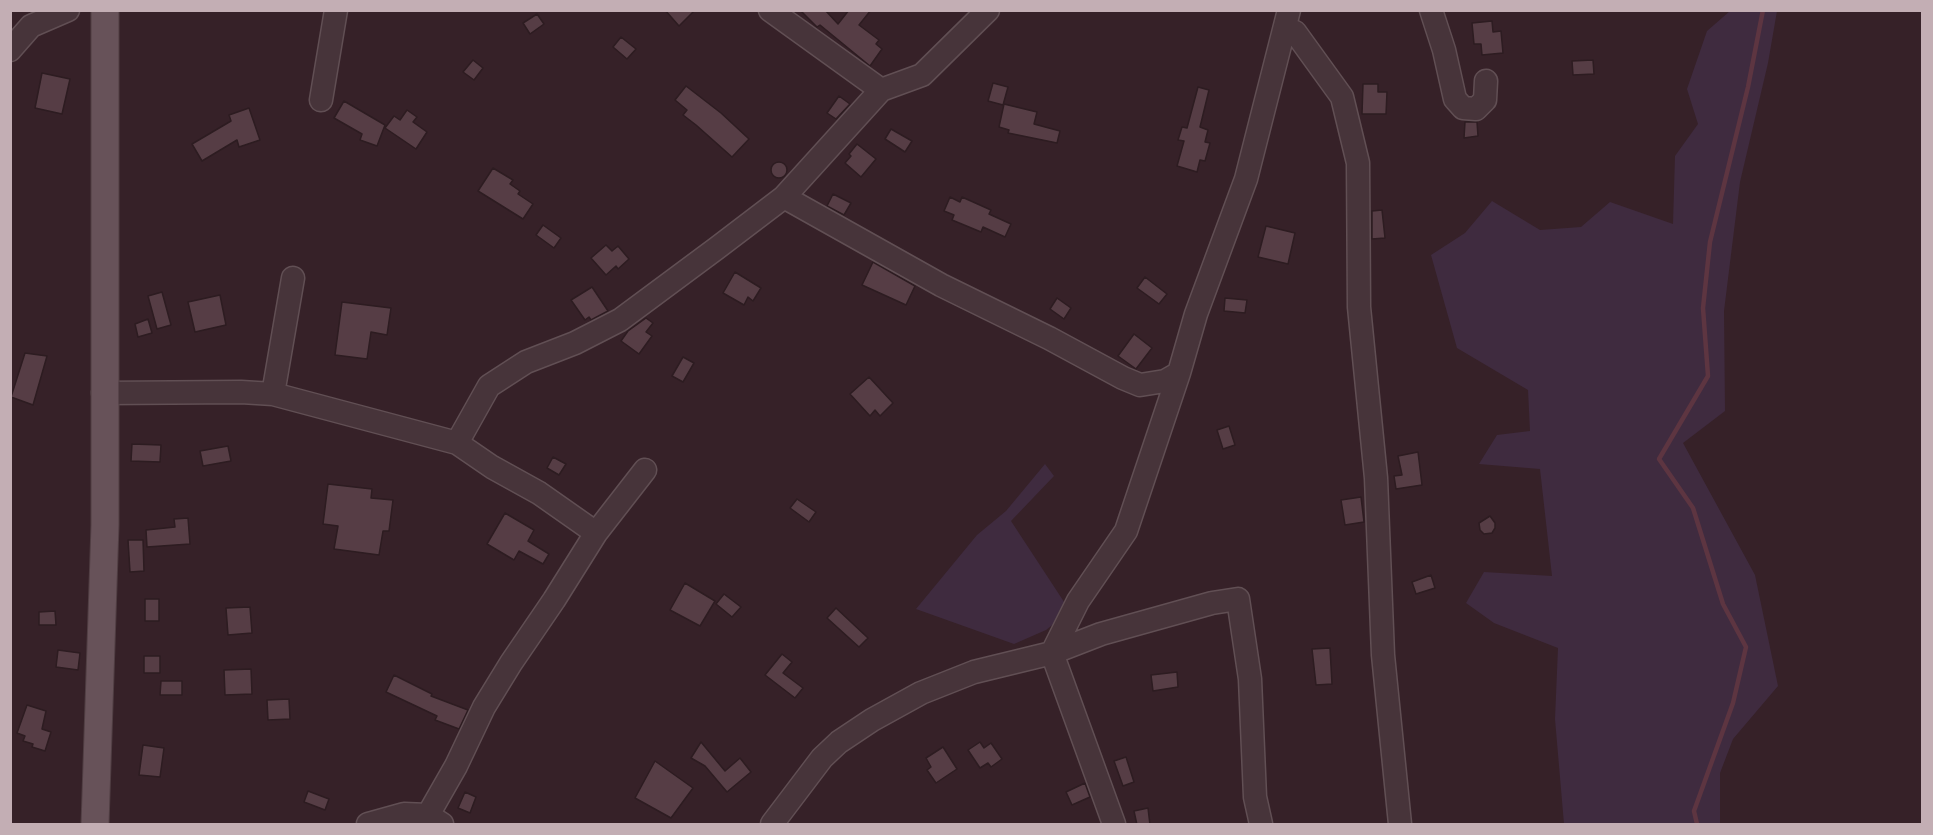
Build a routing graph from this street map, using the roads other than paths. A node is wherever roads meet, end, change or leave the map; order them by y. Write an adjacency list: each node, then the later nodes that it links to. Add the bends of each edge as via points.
1 (68, 10): 8 (street, via 31,26)
2 (105, 10): 15 (main road)
3 (336, 10): 11 (street)
4 (770, 10): 10 (street)
5 (988, 10): 10 (street, via 922,75)
6 (1431, 10): 9 (street, via 1455,99 1464,108 1476,109 1485,100)
7 (1287, 19): 14 (street, via 1246,179 1196,314); 27 (street, via 1342,97 1358,163 1359,307 1376,478 1383,655)
8 (10, 50)
9 (1486, 81)
10 (881, 90): 12 (street)
11 (321, 100)
12 (784, 197): 14 (street, via 940,285 1123,378 1140,385 1165,381); 17 (street, via 620,320 526,362 489,386)
13 (293, 278): 16 (street)
14 (1179, 373): 20 (street, via 1126,531 1078,601)
15 (103, 393): 16 (street); 22 (main road, via 105,525)
16 (273, 394): 17 (street)
17 (456, 443): 19 (street, via 539,492)
18 (645, 470): 19 (street)
19 (596, 533): 21 (street, via 489,698)
20 (1052, 653): 24 (street, via 974,672 921,693 872,720 822,758); 25 (street); 26 (street, via 1101,634 1238,599 1250,679 1255,796)
21 (435, 820): 23 (street, via 404,814)
22 (95, 825)
23 (368, 825)
24 (772, 825)
25 (1114, 825)
26 (1262, 825)
27 (1400, 825)

